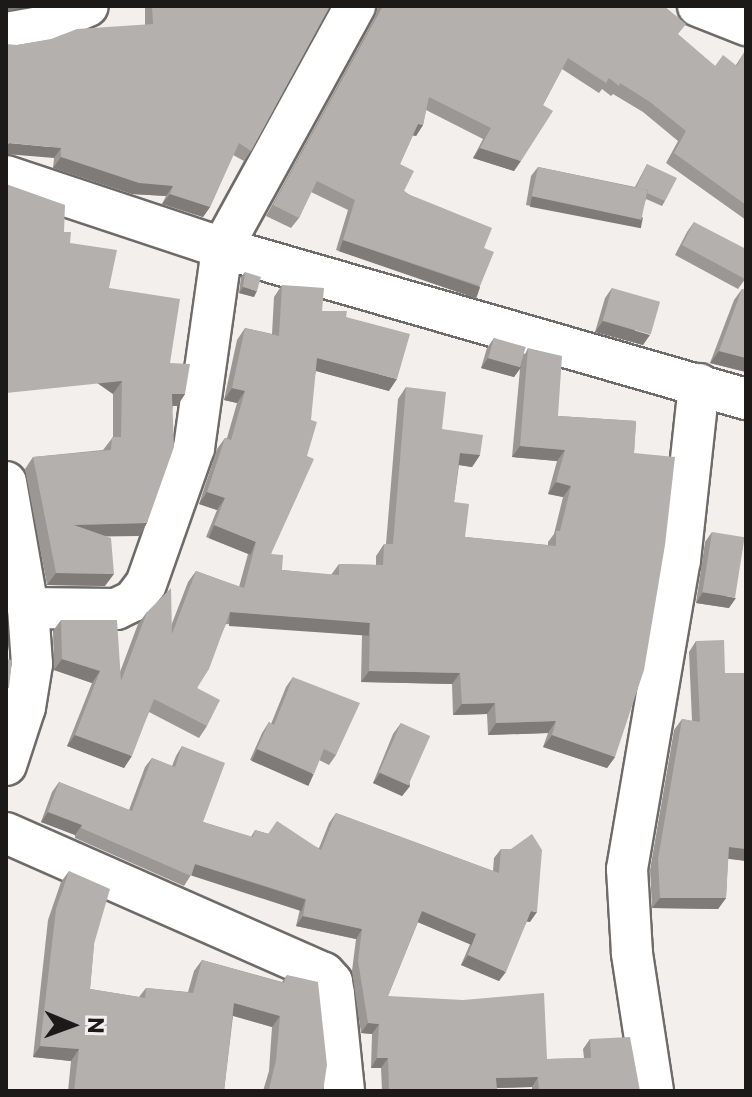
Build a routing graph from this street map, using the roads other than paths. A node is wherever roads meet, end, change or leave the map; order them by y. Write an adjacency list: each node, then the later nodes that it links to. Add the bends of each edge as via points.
1 (88, 6): 5 (street, via 40,27)
2 (355, 6): 7 (street)
3 (698, 6): 4 (street)
4 (746, 25)
5 (6, 33)
6 (6, 176): 7 (street)
7 (222, 248): 8 (street); 11 (street, via 194,448 146,584 133,601 116,609)
8 (699, 384): 9 (street); 15 (street, via 680,560 627,869 632,953)
9 (746, 399)
10 (6, 482): 11 (street)
11 (28, 608): 12 (street, via 32,664)
12 (6, 765)
13 (6, 833): 14 (street, via 324,973 332,982)
14 (344, 1091)
15 (653, 1091)

